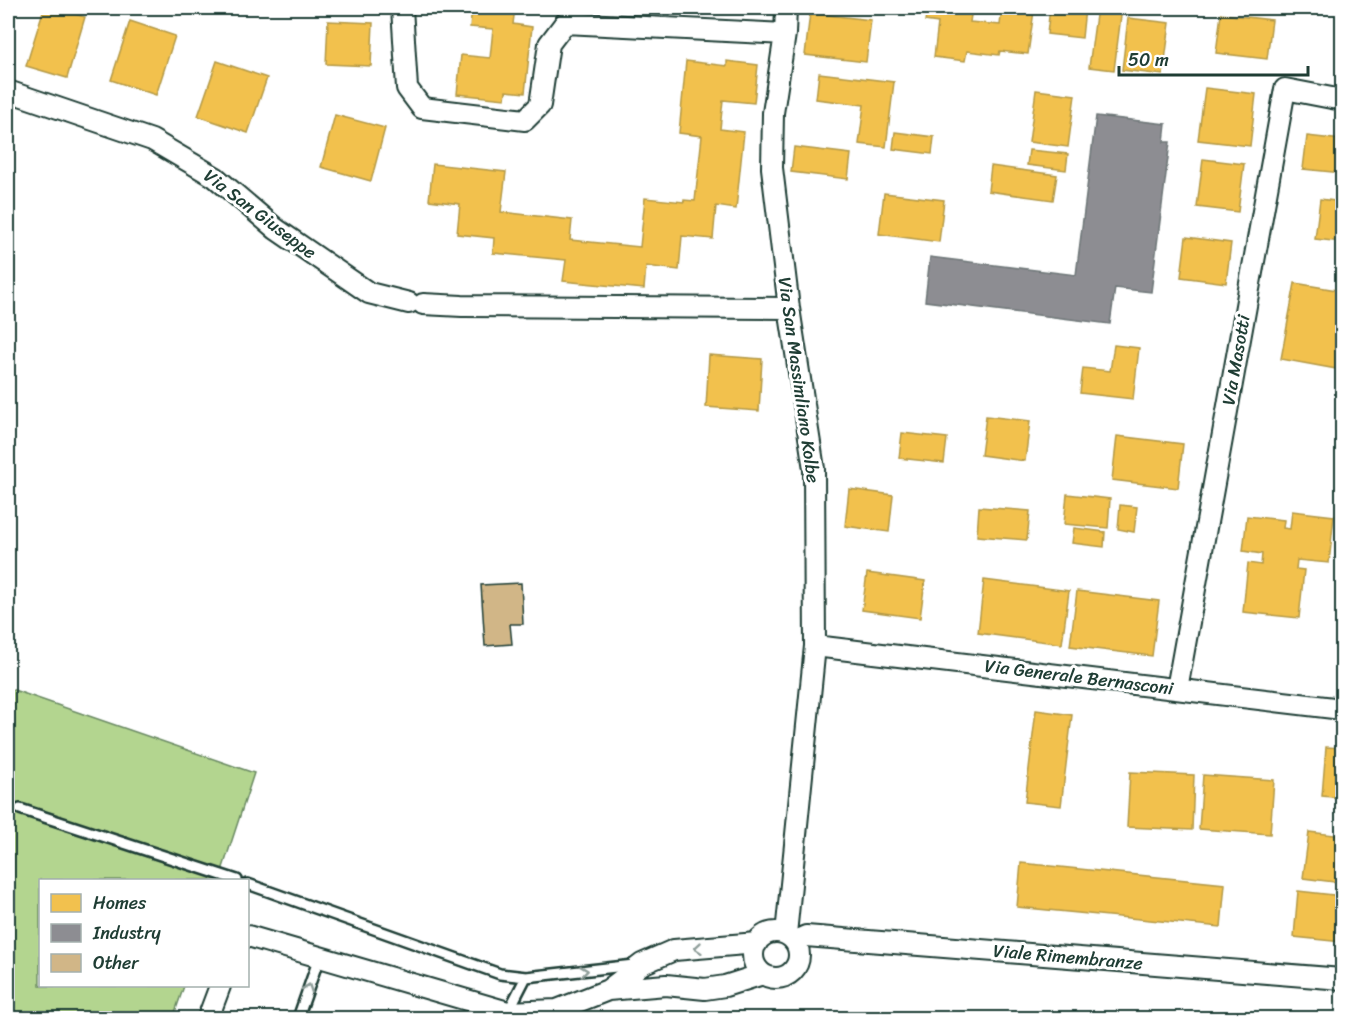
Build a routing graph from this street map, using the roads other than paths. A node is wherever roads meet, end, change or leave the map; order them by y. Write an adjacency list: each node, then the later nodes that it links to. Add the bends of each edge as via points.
1 (402, 8): 3 (street, via 407,88 422,108 525,120 540,105 549,44)
2 (786, 8): 4 (street, Via San Massimliano Kolbe)
3 (566, 15): 4 (street)
4 (784, 34): 7 (street, Via San Massimliano Kolbe, via 773,113 772,168)
5 (8, 91): 7 (street, Via San Giuseppe, via 152,140 215,177 276,229 369,293 416,303 474,306)
6 (1342, 100): 9 (street, Via Masotti, via 1285,89)
7 (789, 308): 8 (street, Via San Massimliano Kolbe, via 814,469)
8 (815, 646): 9 (street, Via Generale Bernasconi); 15 (street, Via San Massimliano Kolbe)
9 (1177, 689): 10 (street, Via Generale Bernasconi)
10 (1342, 709)
11 (20, 808): 12 (lane)
12 (234, 879)
13 (249, 884): 20 (lane, via 500,974)
14 (249, 936): 17 (street)
15 (790, 937): 16 (street, via 771,932); 19 (street, via 800,951 797,966 778,979); 21 (street, Viale Rimembranze)
16 (757, 943): 18 (street, one-way to 18, via 674,950); 19 (street, via 754,962)
17 (319, 958): 24 (street); 27 (lane, one-way to 17)
18 (642, 964): 20 (lane, one-way to 18); 23 (street)
19 (763, 974): 23 (street, via 705,989 666,985)
20 (526, 977): 24 (lane)
21 (1342, 979)
22 (220, 987): 26 (street)
23 (608, 990): 25 (street)
24 (508, 1012): 25 (street)
25 (556, 1014)
26 (208, 1018)
27 (298, 1018)

